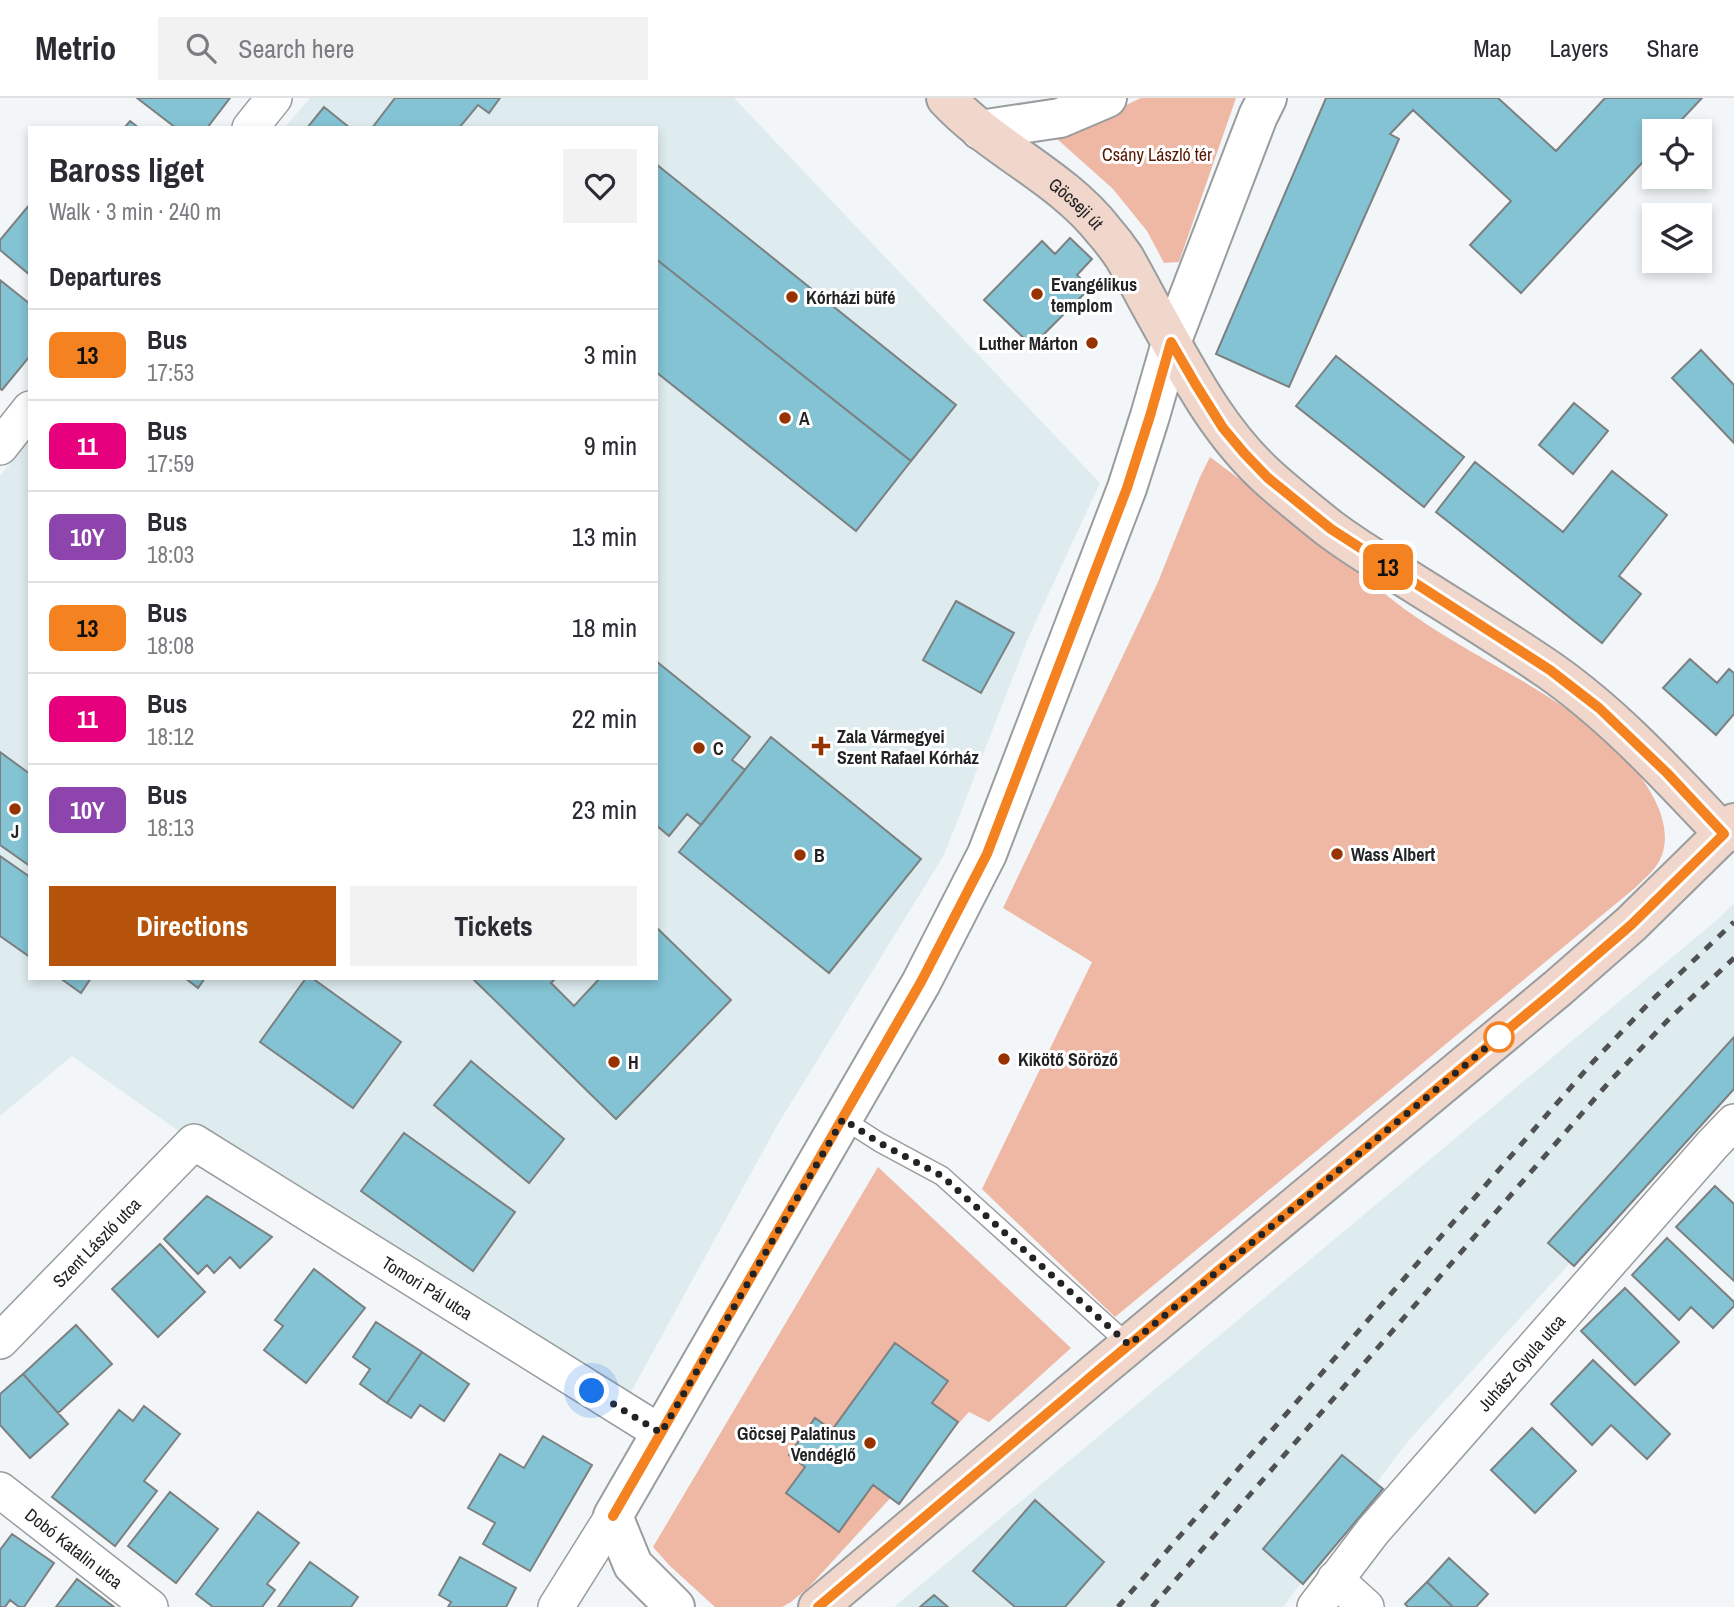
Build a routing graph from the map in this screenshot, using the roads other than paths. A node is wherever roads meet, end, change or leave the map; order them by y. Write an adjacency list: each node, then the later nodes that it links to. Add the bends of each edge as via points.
1 (274, 98): 5 (street)
2 (946, 98): 6 (main road, Göcseji út)
3 (1107, 98): 6 (street, via 1060,118)
4 (1267, 98): 7 (street)
5 (252, 126)
6 (980, 130): 7 (main road, Göcseji út, via 1078,202 1124,257)
7 (1171, 342): 10 (main road, Göcseji út, via 1223,428 1268,478 1331,529 1550,670 1599,708); 11 (street, via 1127,488 987,854)
8 (28, 412): 9 (street)
9 (0, 447)
10 (1729, 829): 15 (main road, via 1579,970)
11 (843, 1119): 15 (lane, via 942,1176); 16 (street)
12 (194, 1142): 14 (street, Szent László utca); 16 (street, Tomori Pál utca)
13 (1727, 1143): 19 (street, Juhász Gyula utca, via 1382,1521)
14 (0, 1341)
15 (1129, 1345): 23 (main road)
16 (661, 1433): 18 (street)
17 (0, 1490): 20 (street, Dobó Katalin utca)
18 (613, 1516): 21 (street); 22 (street, via 633,1565)
19 (1335, 1579): 24 (street, Juhász Gyula utca); 25 (street)
20 (150, 1607)
21 (556, 1607)
22 (675, 1607)
23 (818, 1607)
24 (1315, 1607)
25 (1366, 1607)

